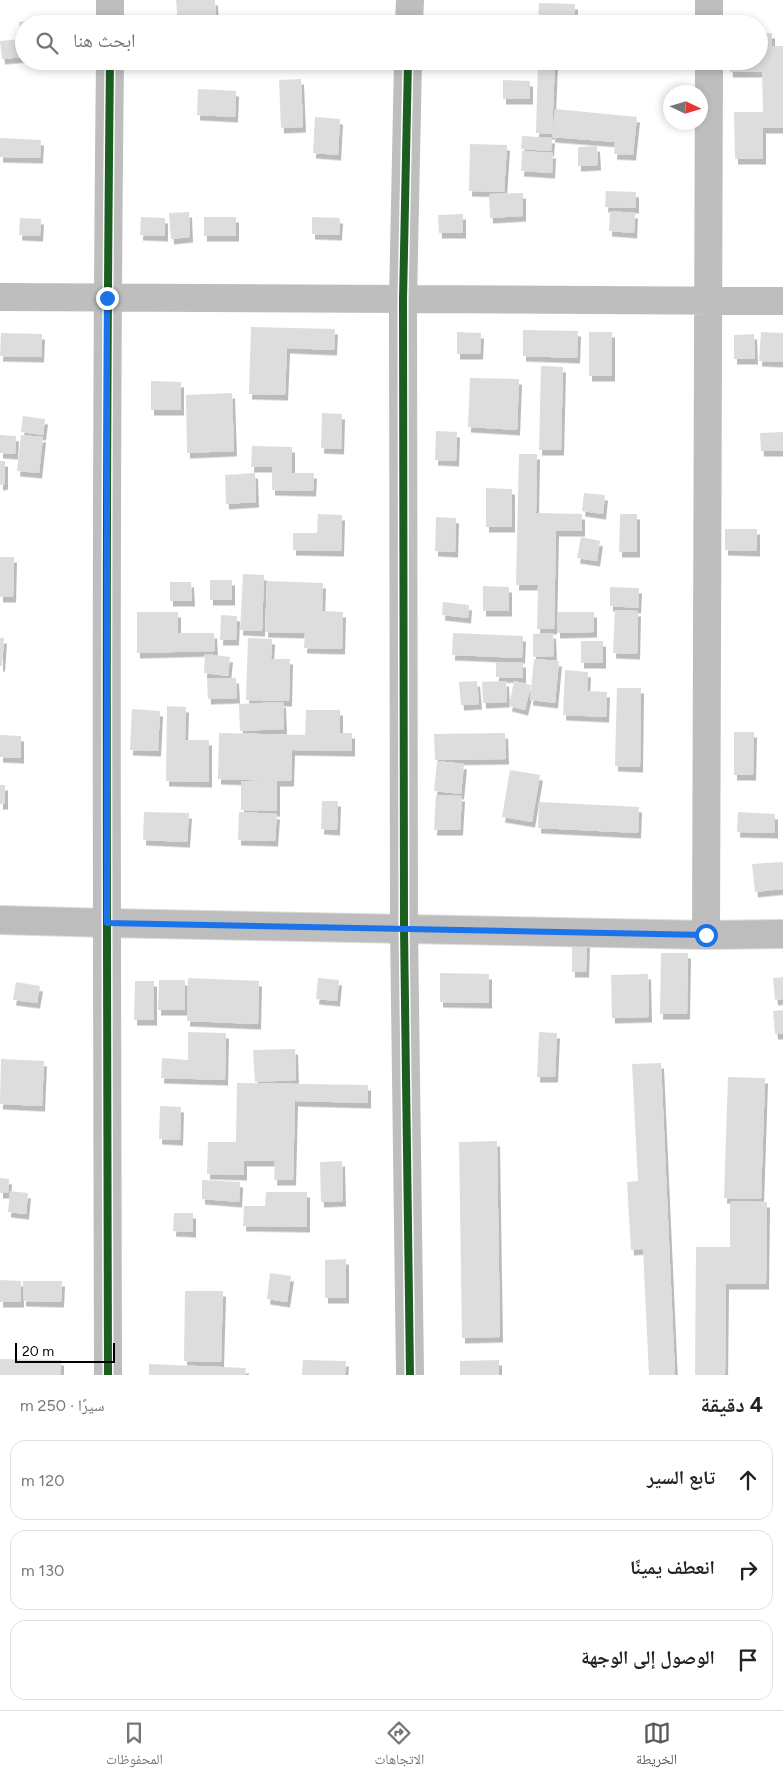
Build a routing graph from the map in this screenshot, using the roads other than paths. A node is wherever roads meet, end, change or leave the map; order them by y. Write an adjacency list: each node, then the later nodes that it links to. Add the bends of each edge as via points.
1 (110, 0): 4 (street)
2 (410, 0): 5 (street)
3 (708, 0): 6 (street)
4 (110, 15)
5 (409, 15)
6 (708, 15)
7 (110, 70): 11 (street)
8 (408, 70): 12 (street)
9 (708, 70): 13 (street)
10 (0, 297): 11 (street)
11 (107, 298): 12 (street); 16 (street)
12 (403, 300): 13 (street); 17 (street)
13 (709, 301): 14 (street); 19 (street)
14 (783, 301)
15 (0, 920): 16 (main road)
16 (107, 923): 17 (main road); 20 (street)
17 (404, 928): 19 (main road); 21 (street)
18 (783, 934): 19 (main road)
19 (706, 935)
20 (108, 1375)
21 (410, 1375)

